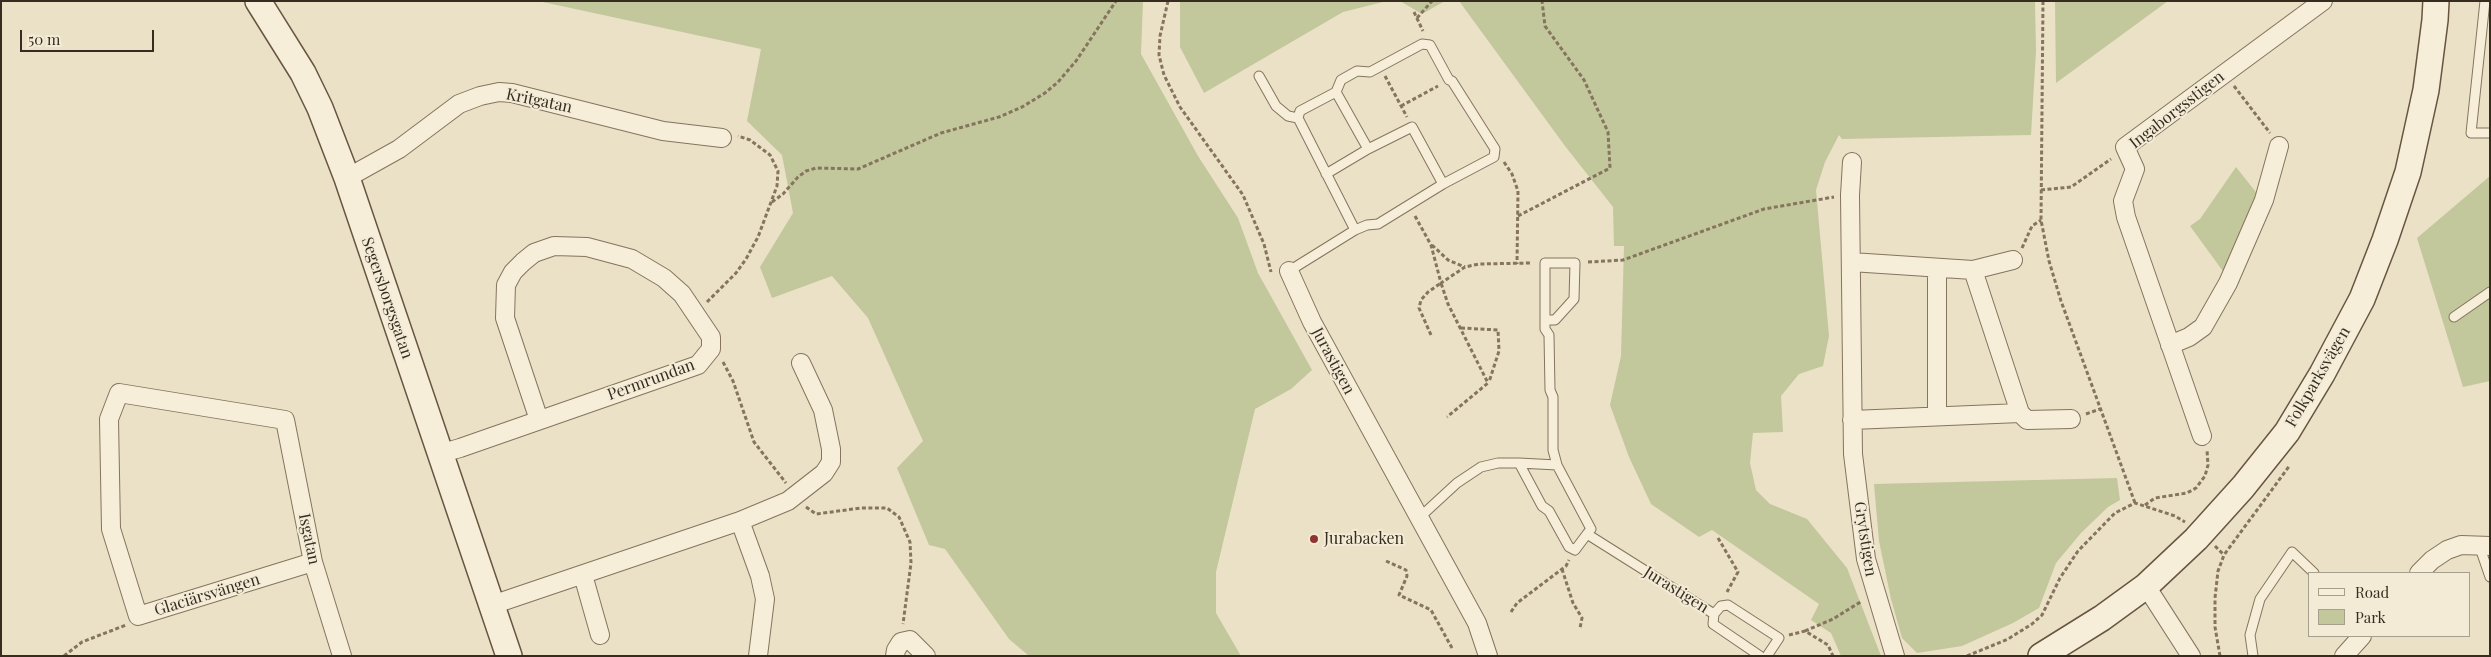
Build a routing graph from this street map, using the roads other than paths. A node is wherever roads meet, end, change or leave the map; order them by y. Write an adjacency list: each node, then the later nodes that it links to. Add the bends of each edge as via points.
1 (258, 1): 14 (main road, Segersborgsgatan, via 307,82)
2 (2323, 1): 25 (street, Ingaborgsstigen, via 2125,147 2135,169 2123,201 2126,218)
3 (2436, 1): 46 (main road, Folkparksvägen, via 2426,90 2408,172 2362,299 2287,432 2196,539)
4 (2485, 1): 8 (lane, via 2471,133)
5 (1259, 76): 7 (lane, via 1276,106 1288,116)
6 (1336, 92): 7 (lane, via 1300,111); 11 (lane); 15 (lane, Jurastigen, via 1341,80 1357,71 1370,72 1422,44 1430,45 1495,149 1494,157)
7 (1298, 118): 13 (lane)
8 (2490, 133)
9 (722, 138): 14 (street, Kritgatan, via 663,131 499,92 459,104 399,149)
10 (2279, 146): 25 (street, via 2264,200 2228,284 2203,327)
11 (1368, 149): 13 (lane); 15 (lane, via 1412,127)
12 (1852, 162): 18 (street, Grytstigen)
13 (1326, 174): 16 (lane)
14 (347, 178): 34 (main road, Segersborgsgatan)
15 (1443, 184): 16 (lane, Jurastigen, via 1378,224)
16 (1355, 230): 20 (lane, Jurastigen)
17 (2013, 260): 21 (street)
18 (1850, 262): 19 (street); 32 (street, Grytstigen)
19 (1937, 269): 21 (street); 28 (street)
20 (1289, 270): 37 (street, Jurastigen, via 1312,322)
21 (1973, 270): 27 (street)
22 (2490, 292): 23 (lane)
23 (2454, 316)
24 (1545, 320): 24 (lane, via 1554,320 1574,299 1575,263 1546,263); 36 (lane, via 1553,397 1553,450)
25 (2170, 346): 33 (street, Ingaborgsstigen)
26 (801, 363): 38 (street, via 823,410 832,449 831,462 824,474 796,496)
27 (2020, 413): 28 (street); 29 (street, via 2028,420)
28 (1937, 416): 32 (street)
29 (2071, 419)
30 (285, 420): 41 (street, Isgatan); 41 (street, Glaciärsvängen, via 119,393 109,419 111,529 138,616)
31 (539, 420): 31 (street, Permrundan, via 698,365 711,349 711,337 682,294 664,278 632,259 603,250 569,246 554,246 534,253 513,272 504,297 505,318); 34 (street, Permrundan)
32 (1852, 420): 59 (street, Grytstigen, via 1866,559)
33 (2202, 436)
34 (439, 454): 47 (main road, Segersborgsgatan)
35 (1519, 463): 36 (lane); 37 (lane, via 1481,467); 39 (lane, via 1569,548 1575,550)
36 (1557, 465): 39 (lane, via 1591,529)
37 (1419, 518): 56 (street, Jurastigen, via 1477,623)
38 (740, 521): 44 (street); 53 (street, via 765,600)
39 (1587, 534): 48 (lane, Jurastigen)
40 (2484, 545): 43 (street, via 2461,545 2447,550); 45 (lane)
41 (313, 562): 51 (street, Isgatan)
42 (2313, 572): 62 (lane, via 2292,552 2260,599 2250,635)
43 (2421, 572)
44 (583, 575): 47 (street); 49 (street)
45 (2490, 577)
46 (2146, 586): 60 (main road, Folkparksvägen); 61 (street)
47 (492, 605): 52 (main road, Segersborgsgatan)
48 (1714, 614): 57 (lane, Jurastigen, via 1713,624); 58 (lane, Jurastigen, via 1721,606 1728,605 1779,638)
49 (600, 635)
50 (2361, 637): 63 (street)
51 (342, 656)
52 (509, 656)
53 (758, 656)
54 (895, 656): 55 (street, via 901,642 910,640)
55 (926, 656)
56 (1488, 656)
57 (1760, 656)
58 (1767, 656)
59 (1895, 656)
60 (2040, 656)
61 (2191, 656)
62 (2253, 656)
63 (2344, 656)

